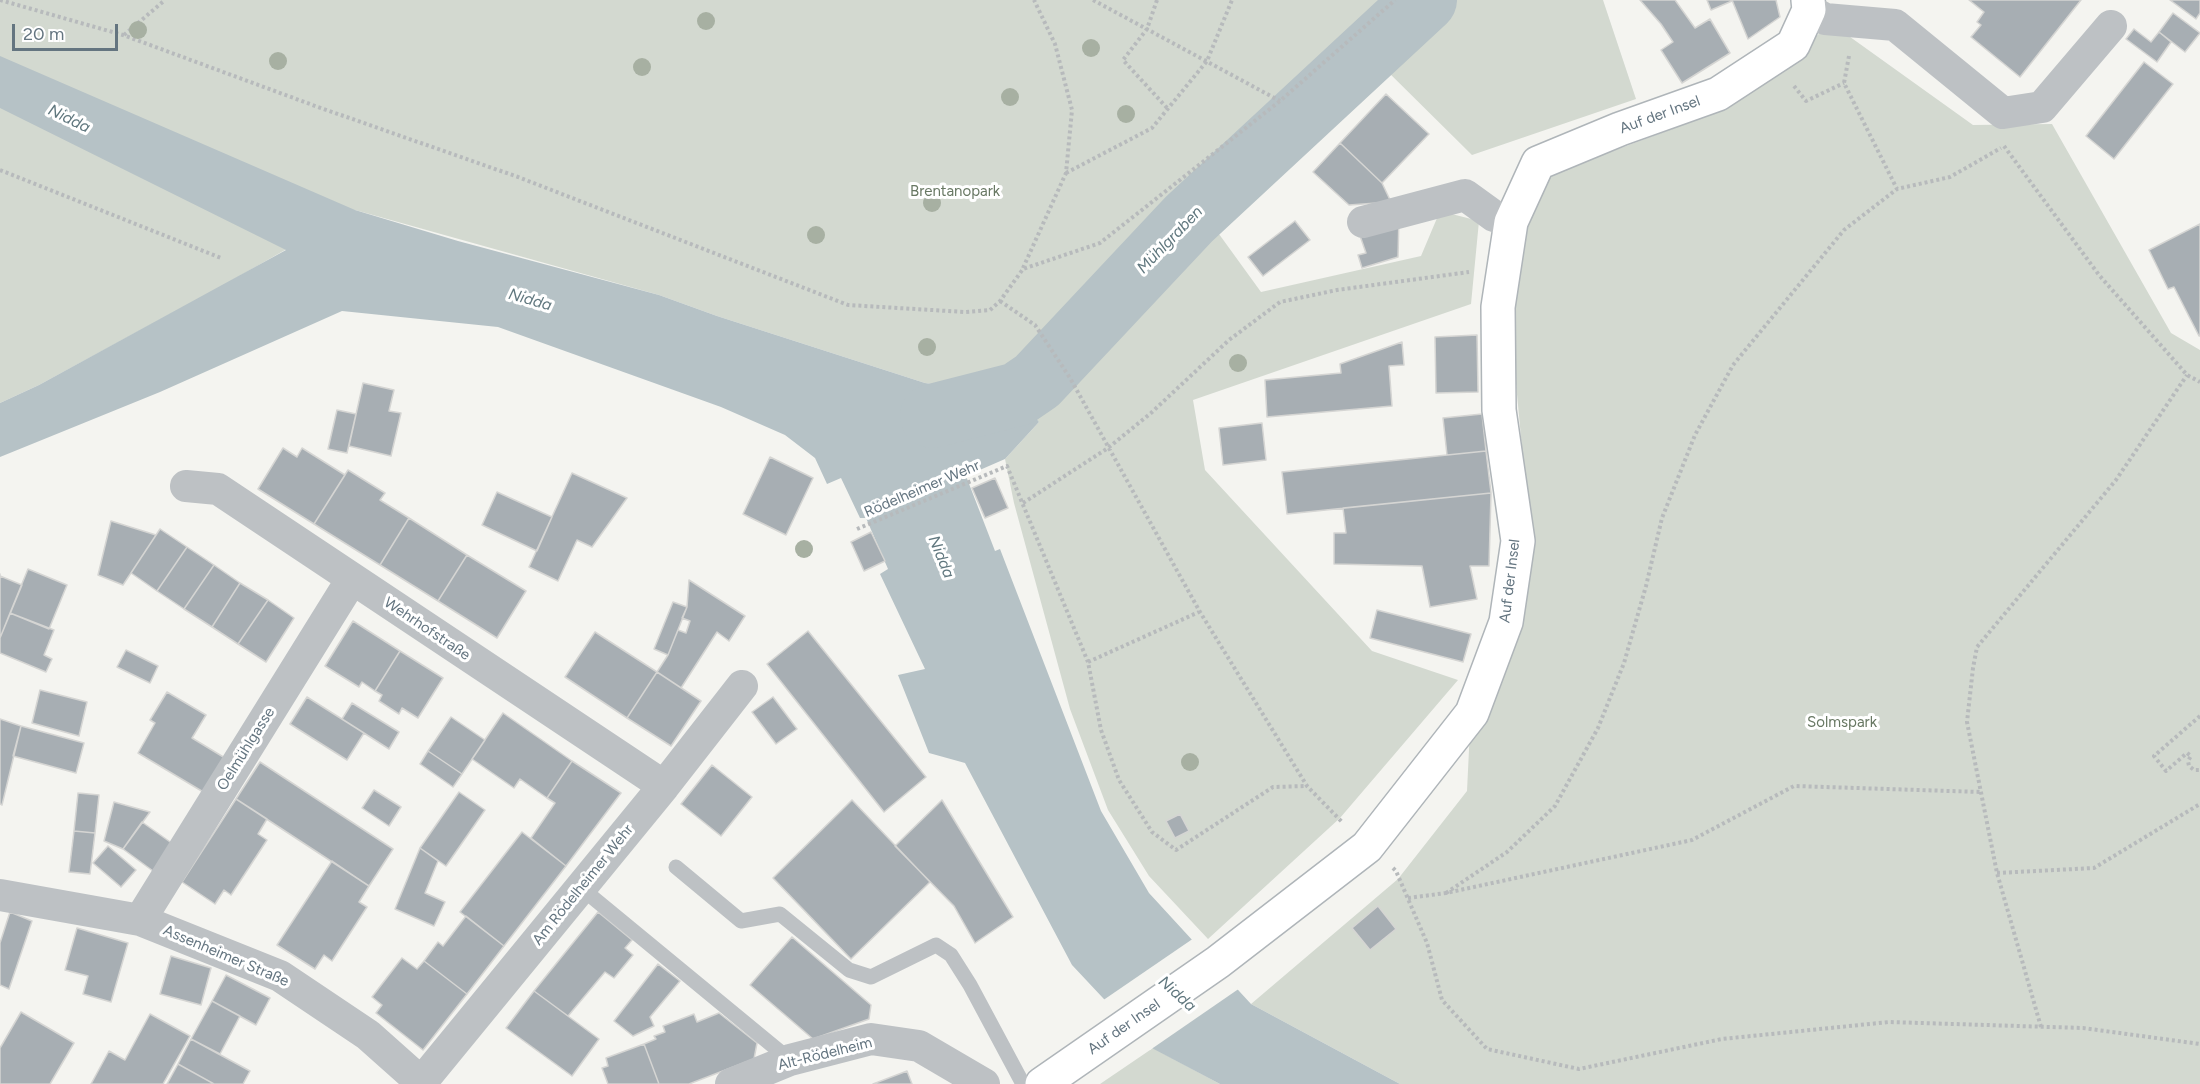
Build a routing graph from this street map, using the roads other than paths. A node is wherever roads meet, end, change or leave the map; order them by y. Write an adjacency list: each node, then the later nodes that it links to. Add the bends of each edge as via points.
1 (1809, 5): 2 (street, Auf der Insel, via 1825,19 1894,25 2003,113 2042,107); 4 (main road, Auf der Insel, via 1793,45 1718,94 1538,162)
2 (2111, 26)
3 (1363, 222): 4 (street, via 1465,195 1494,216)
4 (1511, 222): 18 (main road, Auf der Insel, via 1498,307 1499,410 1518,541 1506,622 1472,713 1367,848 1218,962)
5 (186, 486): 6 (street, Wehrhofstraße, via 218,489)
6 (352, 579): 8 (street, Wehrhofstraße); 12 (street, Oelmühlgasse)
7 (742, 686): 8 (street, Am Rödelheimer Wehr)
8 (664, 786): 10 (street, Am Rödelheimer Wehr)
9 (676, 867): 17 (lane, via 741,921 780,914 849,970 871,977 936,945 951,955 970,985)
10 (580, 886): 13 (lane); 14 (street, Am Rödelheimer Wehr)
11 (0, 895): 12 (street, Assenheimer Straße)
12 (140, 920): 14 (street, Assenheimer Straße, via 280,976 369,1035)
13 (790, 1060): 15 (street, Alt-Rödelheim); 16 (street, Alt-Rödelheim, via 871,1039 919,1046)
14 (421, 1084)
15 (731, 1084)
16 (984, 1084)
17 (1023, 1084)
18 (1042, 1084)

